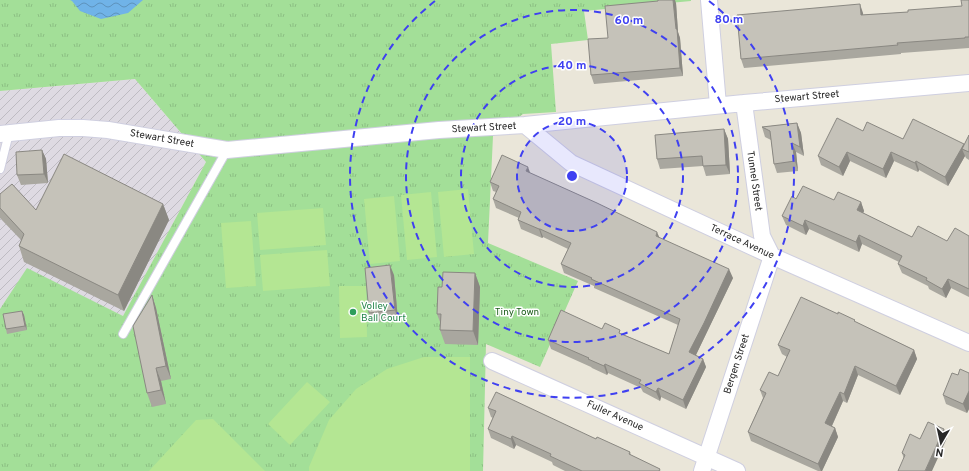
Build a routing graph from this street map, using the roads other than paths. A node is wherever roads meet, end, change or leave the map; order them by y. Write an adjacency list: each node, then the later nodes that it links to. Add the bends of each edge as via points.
1 (709, 0): 4 (street)
2 (969, 83): 3 (street, Stewart Street)
3 (744, 103): 4 (street, Stewart Street); 9 (street, Tunnel Street, via 762,236)
4 (718, 105): 5 (street, Stewart Street)
5 (525, 125): 7 (street, Stewart Street, via 439,130); 9 (street, Terrace Avenue, via 571,163)
6 (4, 134): 7 (street, Stewart Street, via 83,128); 8 (lane)
7 (227, 150): 10 (lane)
8 (0, 169)
9 (772, 256): 11 (street, Terrace Avenue); 13 (street, Bergen Street)
10 (123, 334)
11 (969, 343)
12 (492, 361): 13 (street, Fuller Avenue)
13 (704, 464): 14 (street, Fuller Avenue)
14 (737, 471)

